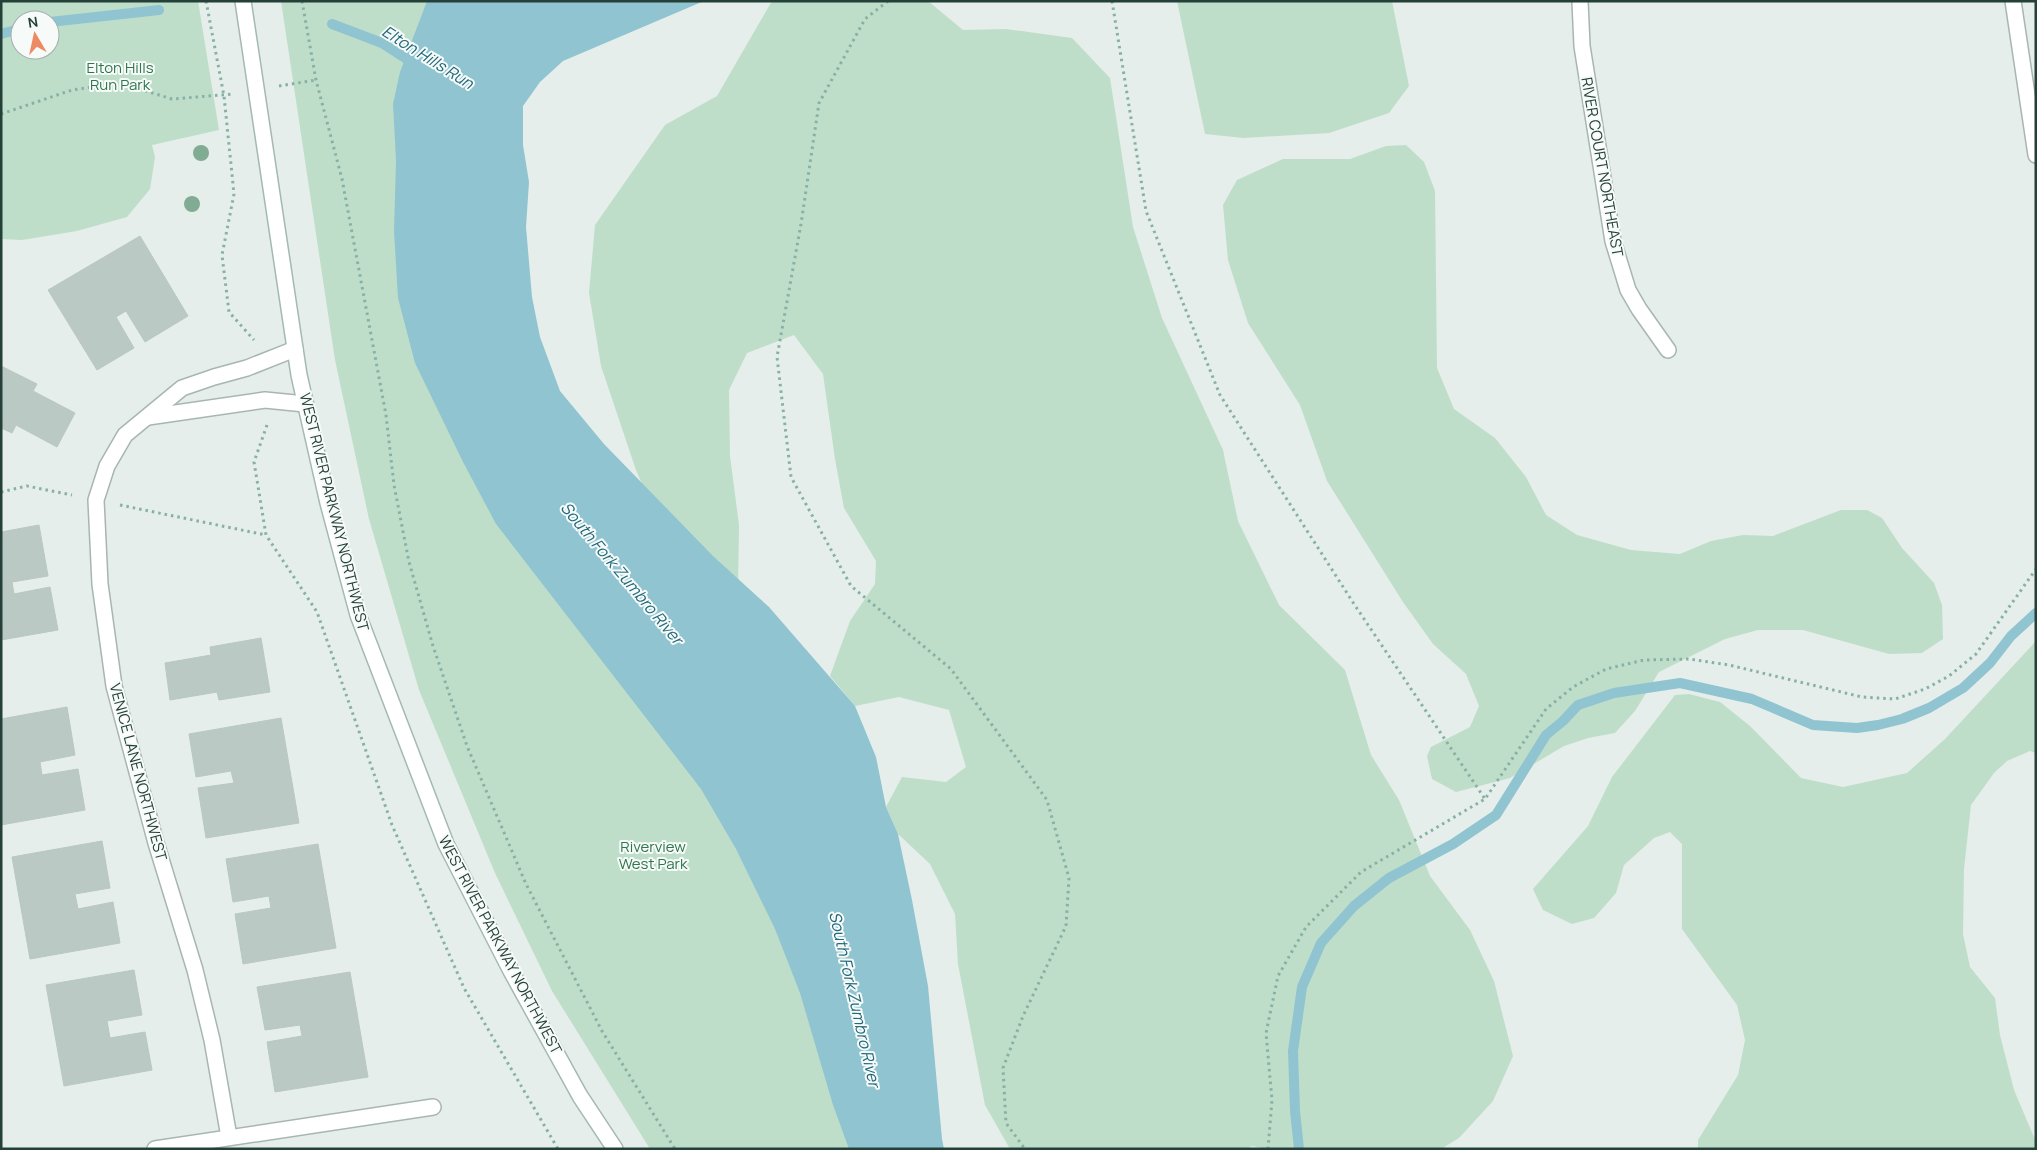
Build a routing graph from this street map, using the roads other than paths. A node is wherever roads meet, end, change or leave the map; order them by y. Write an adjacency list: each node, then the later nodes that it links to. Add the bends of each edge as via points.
1 (243, 1): 5 (street, WEST RIVER PARKWAY NORTHWEST)
2 (1580, 1): 6 (street, RIVER COURT NORTHEAST, via 1582,46 1613,241 1628,290)
3 (2012, 1): 4 (street)
4 (2036, 155)
5 (295, 349): 7 (street, WEST RIVER PARKWAY NORTHWEST); 8 (street, VENICE LANE NORTHWEST, via 182,388)
6 (1668, 350)
7 (305, 404): 8 (street, VENICE LANE NORTHWEST, via 265,400); 12 (street, WEST RIVER PARKWAY NORTHWEST, via 358,615 446,844 511,972 580,1096)
8 (147, 417): 10 (street, VENICE LANE NORTHWEST, via 125,434 107,466 96,500 100,584 114,686 197,979 212,1040)
9 (433, 1107): 10 (street)
10 (229, 1137): 11 (street)
11 (155, 1149)
12 (615, 1149)

